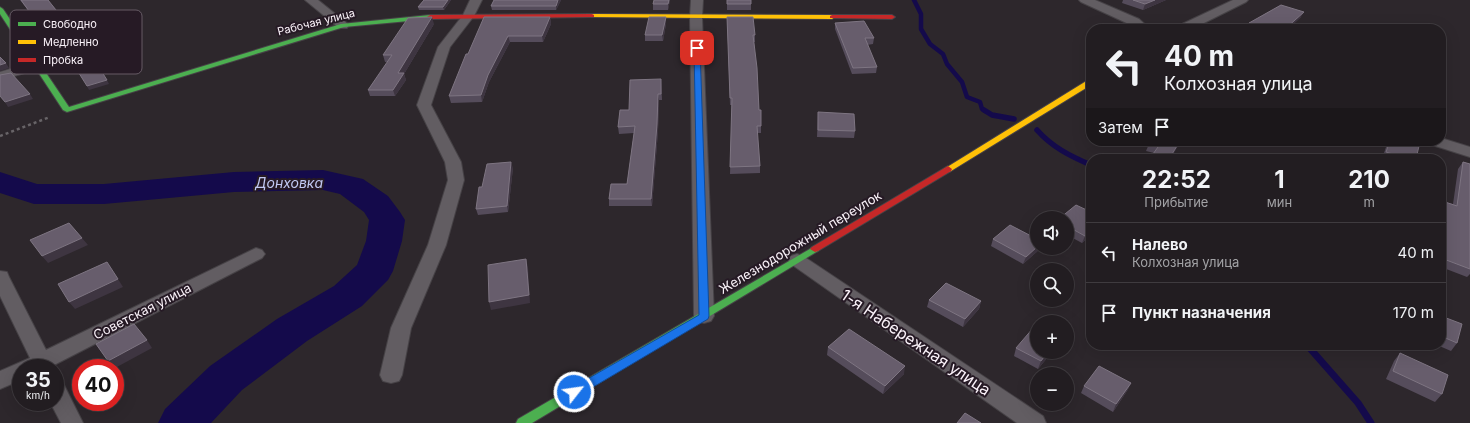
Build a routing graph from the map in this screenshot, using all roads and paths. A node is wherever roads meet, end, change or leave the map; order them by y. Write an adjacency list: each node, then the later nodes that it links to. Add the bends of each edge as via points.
1 (311, 0): 13 (street)
2 (476, 0): 7 (street)
3 (697, 0): 8 (street)
4 (1084, 0): 11 (street)
5 (1242, 0): 12 (street)
6 (0, 9): 10 (street)
7 (468, 16): 8 (street, Рабочая улица); 13 (street, Рабочая улица, via 415,17); 29 (street, via 444,47 424,104 453,162 456,180 437,245 401,328)
8 (696, 17): 9 (street, Рабочая улица); 25 (street)
9 (892, 17)
10 (10, 24)
11 (1138, 24)
12 (1192, 24)
13 (343, 25): 18 (street, Рабочая улица)
14 (10, 73): 16 (street)
15 (43, 74): 18 (street)
16 (0, 76)
17 (1086, 85): 23 (street, Железнодорожный переулок)
18 (67, 110): 19 (path)
19 (0, 136)
20 (1446, 145): 21 (street)
21 (1470, 152)
22 (256, 254): 27 (street, Советская улица)
23 (797, 260): 25 (street, Железнодорожный переулок); 34 (street, 1-я Набережная улица)
24 (0, 277): 26 (street)
25 (704, 316): 33 (street, Железнодорожный переулок)
26 (35, 359)
27 (52, 359)
28 (12, 375): 30 (street)
29 (391, 375)
30 (0, 380)
31 (64, 407): 32 (street)
32 (72, 423)
33 (522, 423)
34 (1035, 423)

